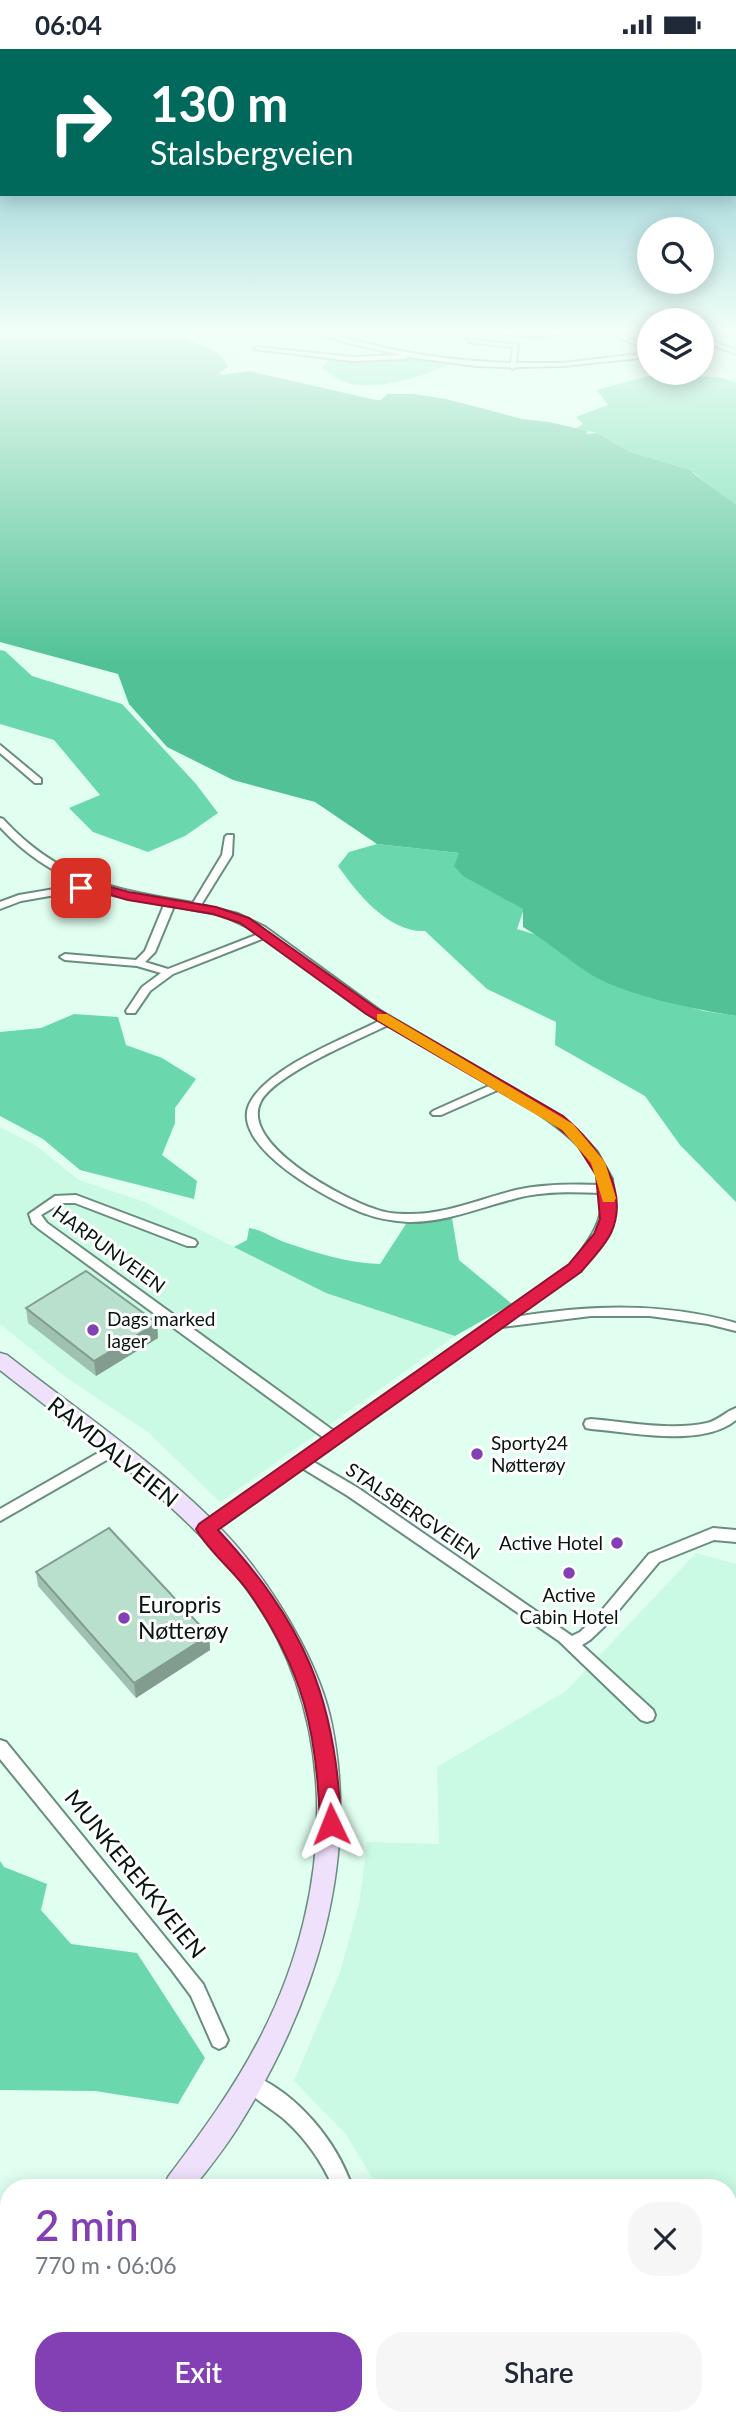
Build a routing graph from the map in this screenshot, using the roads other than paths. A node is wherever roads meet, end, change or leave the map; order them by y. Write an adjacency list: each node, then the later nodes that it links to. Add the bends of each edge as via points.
1 (0, 748): 2 (street)
2 (38, 781)
3 (1, 823): 5 (street, via 16,841 44,861)
4 (230, 837): 8 (street, via 226,855)
5 (92, 886): 6 (street); 7 (street, via 19,898)
6 (170, 903): 8 (street); 11 (street, via 150,952)
7 (0, 906)
8 (195, 907): 9 (street, via 233,916)
9 (267, 933): 12 (street); 14 (street)
10 (65, 957): 11 (street)
11 (138, 963): 12 (street)
12 (169, 972): 13 (street, via 146,989)
13 (131, 1011)
14 (388, 1021): 15 (street); 17 (street, via 289,1071 260,1094 253,1105 253,1121 264,1142 285,1164 355,1205 399,1218 441,1215 540,1190)
15 (500, 1085): 16 (street); 17 (street, via 581,1139 598,1162)
16 (437, 1113)
17 (607, 1189): 19 (street, via 608,1219 590,1252 567,1275)
18 (191, 1243): 24 (street, HARPUNVEIEN, via 76,1199 59,1199 35,1214 43,1226)
19 (499, 1324): 20 (street, via 621,1310 674,1314); 24 (street)
20 (736, 1327)
21 (0, 1360): 25 (main road, RAMDALVEIEN)
22 (736, 1413): 23 (street, via 729,1422 703,1430)
23 (591, 1424)
24 (332, 1437): 26 (street)
25 (112, 1450): 27 (street); 28 (main road, RAMDALVEIEN)
26 (300, 1461): 28 (street); 30 (street, STALSBERGVEIEN, via 354,1492)
27 (0, 1516)
28 (206, 1529): 34 (main road, RAMDALVEIEN, via 245,1572 289,1636 319,1717 328,1771 331,1824 323,1897 286,2017)
29 (736, 1536): 30 (street, via 699,1538 654,1558 603,1619)
30 (572, 1643): 31 (street, STALSBERGVEIEN)
31 (647, 1715)
32 (0, 1747): 33 (street, MUNKEREKKVEIEN, via 177,1963 197,1990)
33 (219, 2040)
34 (252, 2084): 35 (main road, RAMDALVEIEN); 36 (street, via 297,2118)
35 (185, 2179)
36 (340, 2179)

